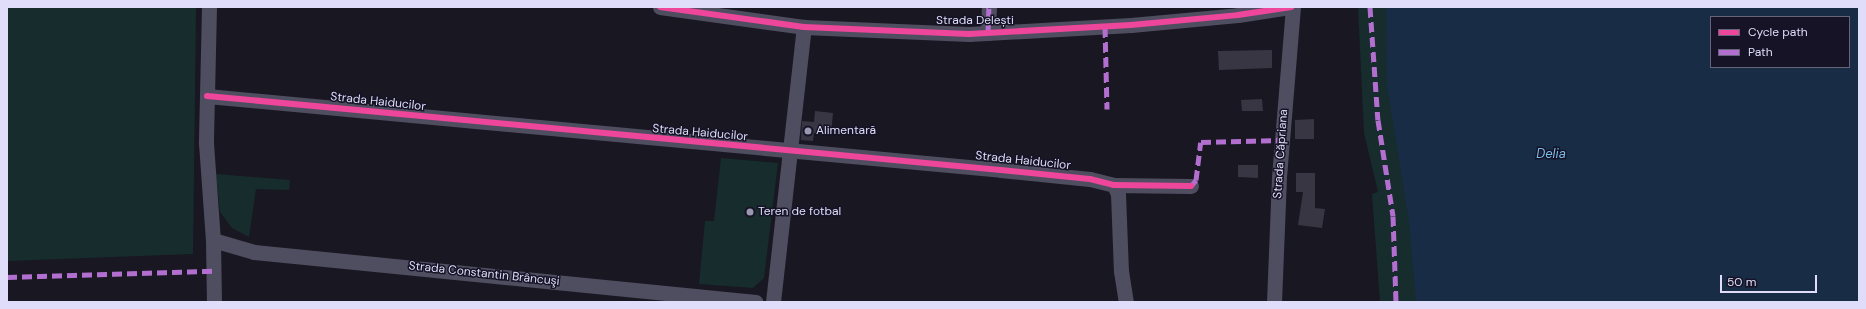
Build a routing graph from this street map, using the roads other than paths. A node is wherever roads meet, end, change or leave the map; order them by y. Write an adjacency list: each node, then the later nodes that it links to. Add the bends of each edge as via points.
1 (209, 7): 7 (street)
2 (660, 7): 5 (street, Strada Delești)
3 (990, 7): 6 (street)
4 (1292, 7): 6 (street, Strada Delești, via 1238,16); 16 (street, Strada Căpriana, via 1279,177)
5 (804, 27): 6 (street, Strada Delești); 8 (street)
6 (988, 33)
7 (207, 96): 8 (street, Strada Haiducilor); 11 (street, via 206,143)
8 (788, 151): 9 (street, Strada Haiducilor, via 1090,179); 14 (street)
9 (1114, 185): 10 (street, Strada Haiducilor); 15 (street, via 1118,194 1121,271)
10 (1191, 186)
11 (214, 240): 12 (street); 13 (street, Strada Constantin Brâncuşi, via 254,252)
12 (214, 302)
13 (756, 302)
14 (773, 302)
15 (1126, 302)
16 (1274, 302)

